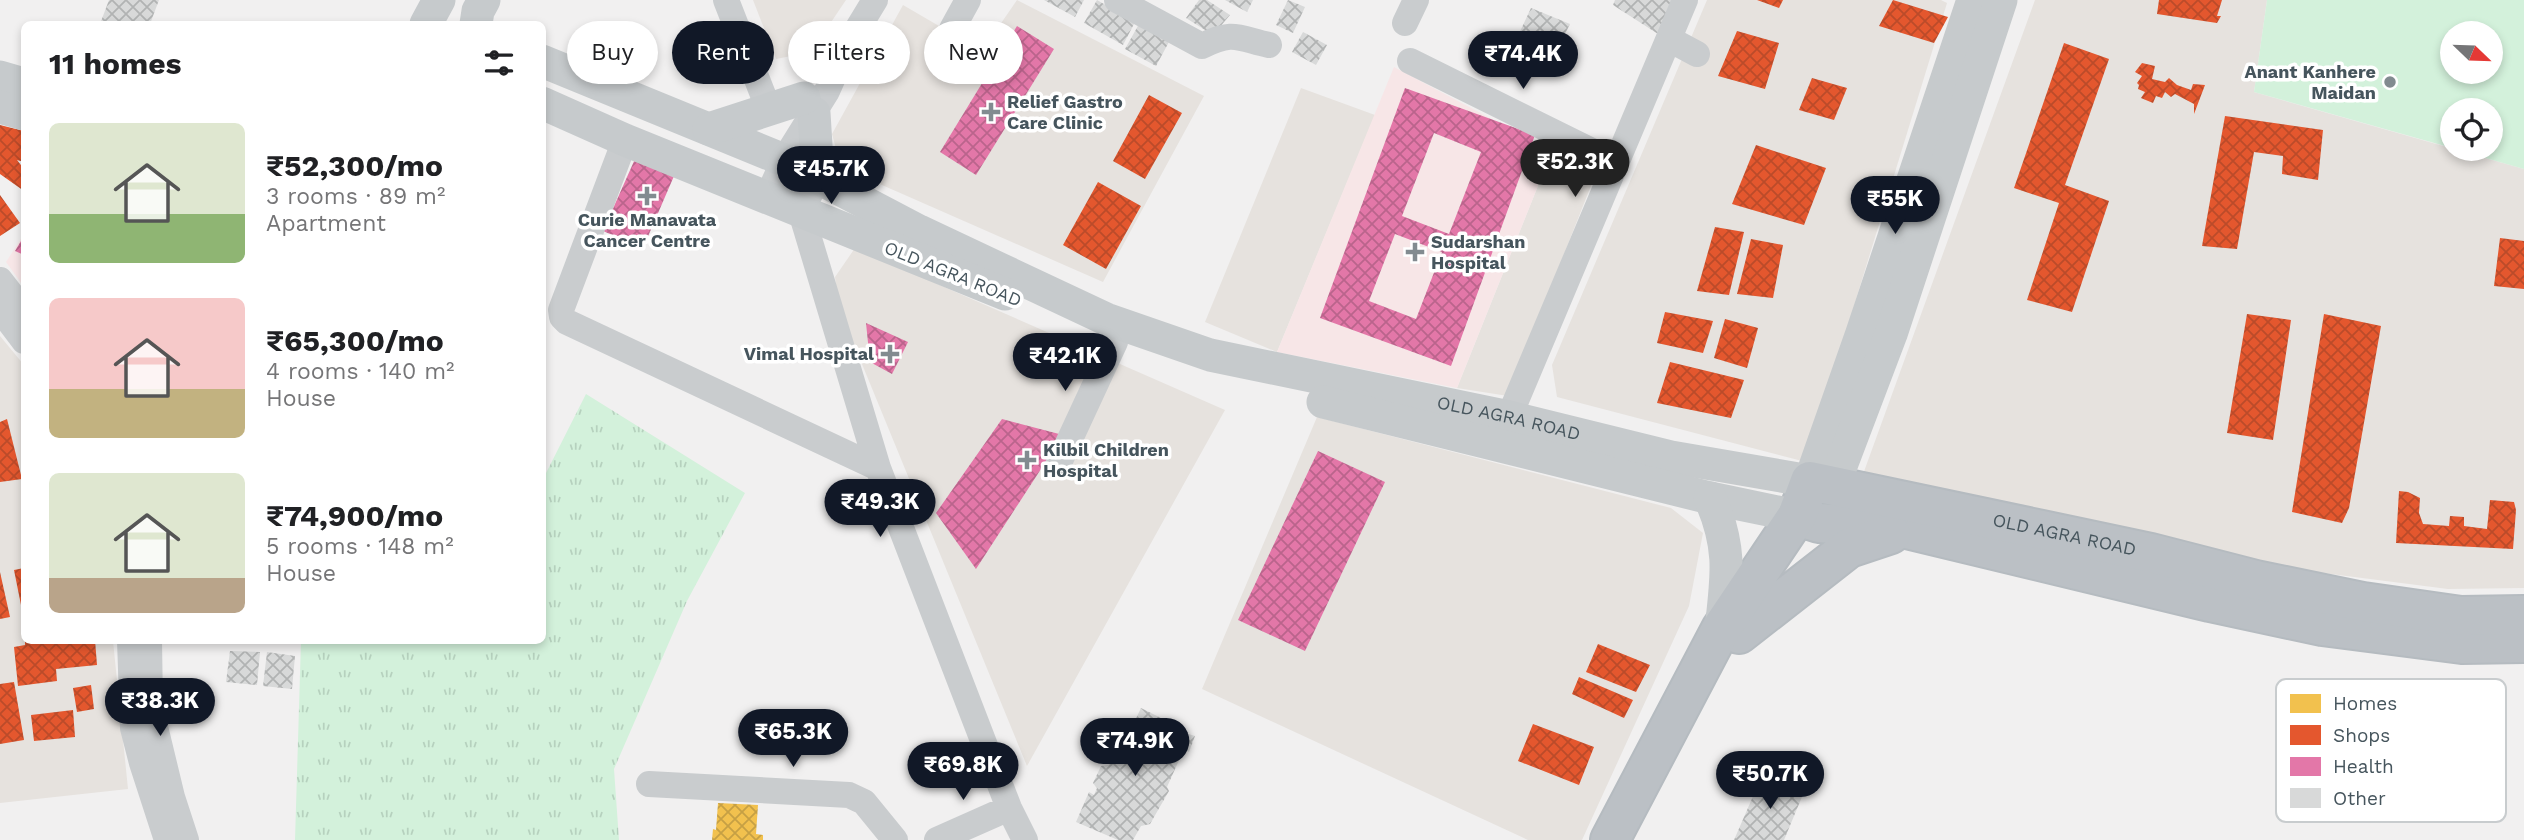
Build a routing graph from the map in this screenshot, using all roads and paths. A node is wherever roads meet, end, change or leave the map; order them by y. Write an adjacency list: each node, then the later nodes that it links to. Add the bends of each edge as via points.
1 (439, 0): 10 (main road)
2 (484, 0): 11 (main road)
3 (726, 0): 23 (street)
4 (875, 0): 21 (street, via 827,91)
5 (968, 0): 12 (street)
6 (1116, 0): 14 (street, via 1202,46 1236,35)
7 (1685, 0): 13 (street)
8 (1973, 0): 41 (main road, via 1862,334)
9 (2001, 0): 41 (main road, via 1891,334)
10 (428, 21)
11 (476, 21)
12 (956, 21)
13 (1669, 39): 15 (street); 28 (street, via 1659,79)
14 (1269, 45)
15 (1697, 54)
16 (1410, 61): 28 (street)
17 (546, 63): 25 (main road, OLD AGRA ROAD)
18 (0, 77): 19 (main road)
19 (21, 83)
20 (546, 105): 26 (main road, OLD AGRA ROAD)
21 (809, 105): 23 (main road); 27 (street); 29 (main road)
22 (0, 107): 24 (main road)
23 (769, 110): 25 (main road)
24 (21, 113)
25 (709, 129): 27 (main road, OLD AGRA ROAD)
26 (625, 140): 30 (main road, OLD AGRA ROAD); 39 (street, via 562,317)
27 (776, 157): 29 (main road, OLD AGRA ROAD); 30 (street)
28 (1616, 163): 37 (street)
29 (818, 178): 31 (street); 37 (main road, OLD AGRA ROAD, via 1106,319 1210,355)
30 (759, 194): 31 (main road, OLD AGRA ROAD)
31 (802, 212): 36 (main road, OLD AGRA ROAD); 39 (street)
32 (0, 280): 33 (street)
33 (21, 307)
34 (0, 309): 35 (street)
35 (21, 337)
36 (1115, 342): 38 (street); 40 (main road, OLD AGRA ROAD, via 1163,363)
37 (1509, 417): 41 (main road, OLD AGRA ROAD, via 1671,457)
38 (1058, 464)
39 (878, 468): 50 (street)
40 (1710, 498): 41 (main road, OLD AGRA ROAD); 44 (main road, via 1722,525)
41 (1815, 502): 42 (highway, OLD AGRA ROAD); 43 (highway, OLD AGRA ROAD, via 2151,553 2363,602 2461,616); 44 (highway)
42 (1907, 529): 44 (highway, via 1849,548); 45 (highway, OLD AGRA ROAD, via 2322,626 2462,644)
43 (2524, 615)
44 (1730, 632): 56 (highway); 57 (highway)
45 (2524, 643)
46 (130, 644): 49 (street, via 133,727)
47 (149, 644): 49 (street, via 150,706)
48 (649, 784): 53 (street, via 849,795 864,802)
49 (163, 799): 51 (street); 52 (street)
50 (1009, 808): 54 (street); 55 (street)
51 (167, 840)
52 (186, 840)
53 (895, 840)
54 (937, 840)
55 (1025, 840)
56 (1610, 840)
57 (1637, 840)

